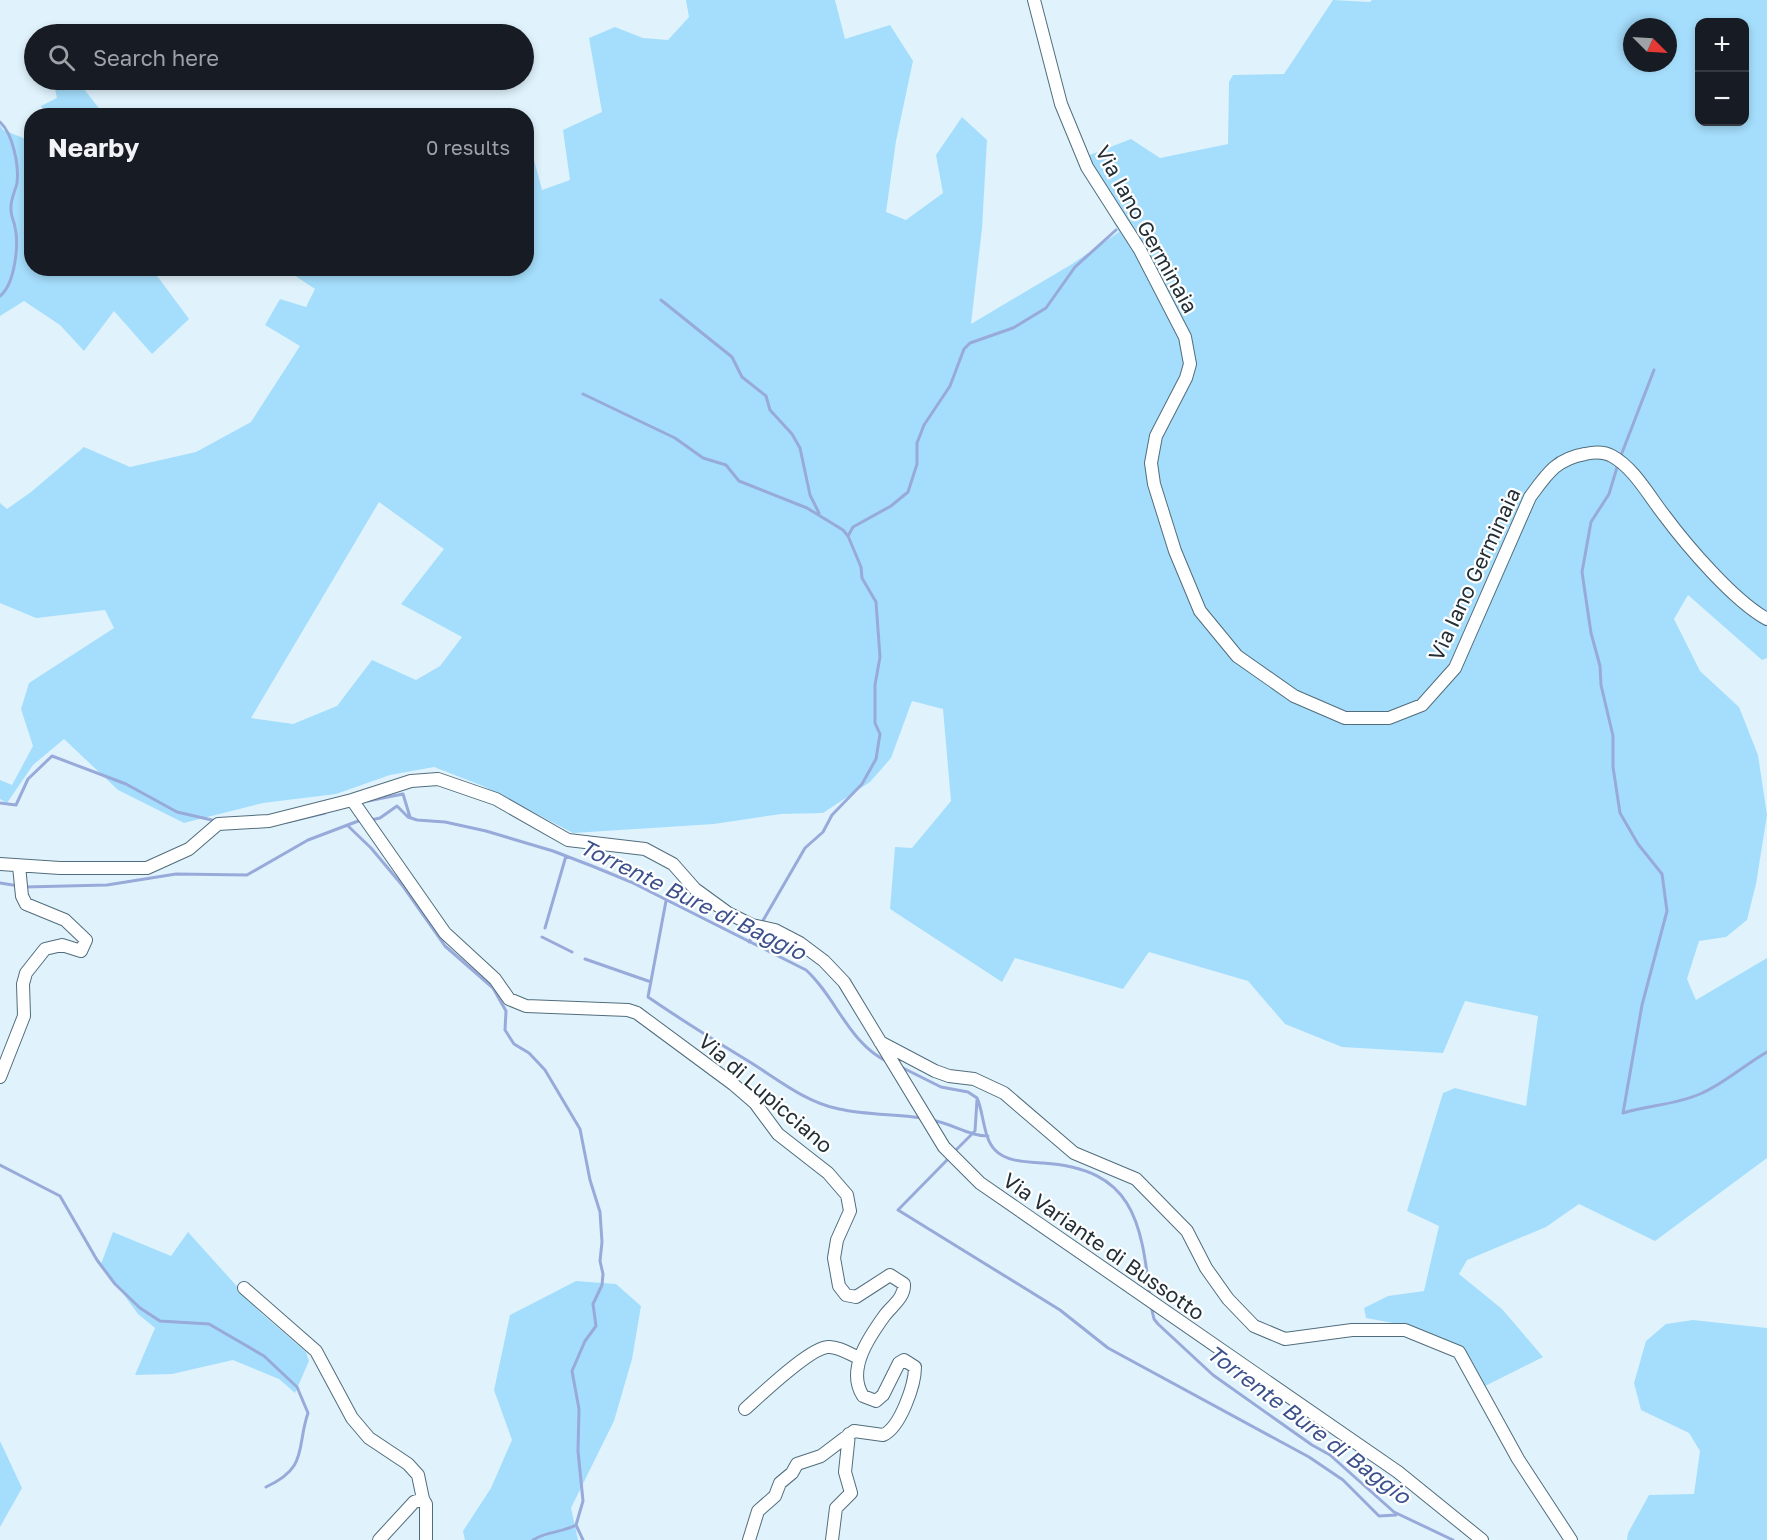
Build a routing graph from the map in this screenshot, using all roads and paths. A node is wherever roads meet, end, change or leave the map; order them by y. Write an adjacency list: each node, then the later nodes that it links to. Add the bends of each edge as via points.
1 (1034, 0): 2 (street, Via Iano Germinaia, via 1061,104 1087,167 1140,250 1185,337 1190,364 1156,436 1151,463 1154,484 1175,551 1200,611 1236,656 1294,696 1345,718 1389,718 1422,705 1455,668 1530,497 1565,458 1594,452 1612,455 1634,476 1670,523 1733,592)
2 (1767, 620)
3 (355, 804): 5 (street, Via Variante di Bussotto, via 269,821 218,824 189,849 147,868); 6 (street, Via Variante di Bussotto, via 411,781 438,778 496,799 568,840 645,849 673,864 695,889 728,913 800,943 824,961 844,982); 9 (street, Via di Lupicciano, via 445,933 495,979 509,999 526,1006 637,1013 733,1084 755,1103 778,1134 836,1180 849,1203 835,1250 842,1291 856,1297 890,1275 904,1284 902,1294)
4 (0, 864): 5 (street, Via Variante di Bussotto)
5 (19, 869): 7 (street, via 26,904 65,920 86,940 81,951 62,945 45,949 26,973 24,1016)
6 (884, 1048): 17 (street, Via Variante di Bussotto, via 944,1147 980,1183 1398,1472); 18 (street, via 935,1071 974,1079 1004,1093 1074,1153 1136,1179 1187,1231 1206,1268 1254,1326 1285,1339 1352,1330 1405,1330 1459,1352 1518,1459)
7 (0, 1077)
8 (244, 1288): 12 (street, via 316,1351 352,1418 369,1438 418,1475)
9 (859, 1358): 10 (street, via 825,1347 799,1363); 11 (street, via 858,1384 863,1396 870,1400 880,1400 899,1363 912,1363 915,1372 892,1430 883,1434 859,1430)
10 (745, 1409)
11 (849, 1434): 15 (street, via 821,1456 796,1464 775,1496 758,1511); 16 (street, via 845,1472 851,1493 836,1508)
12 (423, 1499): 13 (street, via 414,1502); 14 (street)
13 (379, 1540)
14 (426, 1540)
15 (749, 1540)
16 (832, 1540)
17 (1482, 1540)
18 (1571, 1540)

